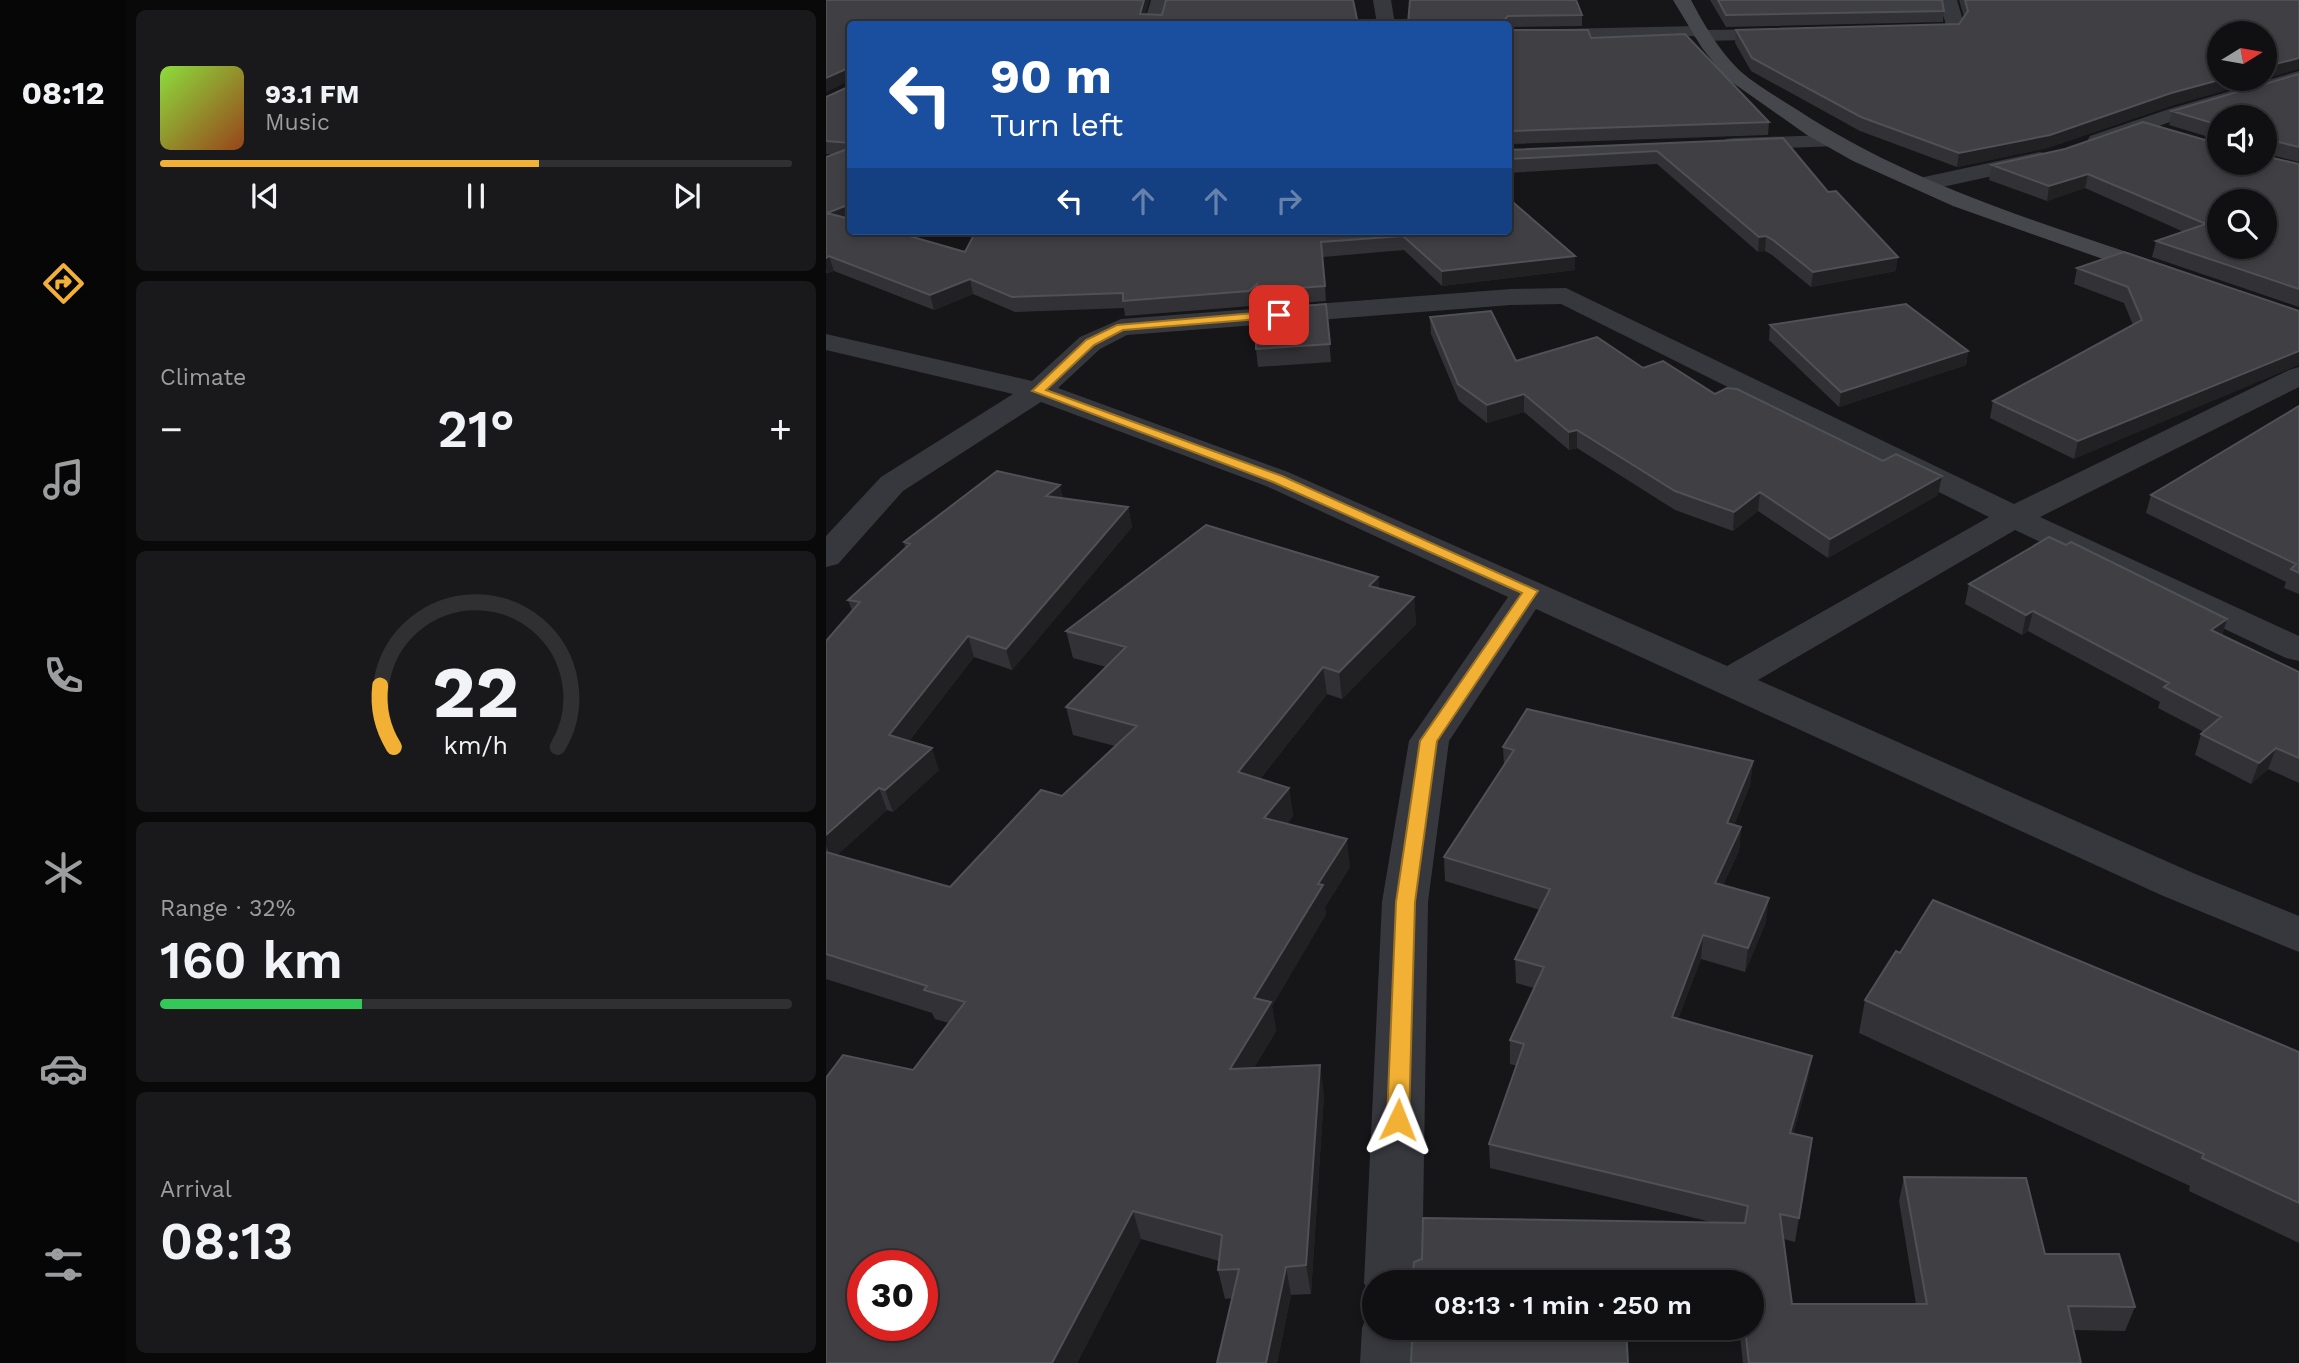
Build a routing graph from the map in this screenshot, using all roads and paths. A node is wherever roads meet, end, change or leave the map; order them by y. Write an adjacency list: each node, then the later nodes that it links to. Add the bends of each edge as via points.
1 (1160, 0): 5 (street)
2 (1382, 0): 6 (street)
3 (1682, 0): 9 (street)
4 (1948, 0): 7 (street, via 1955,24 1951,30)
5 (1154, 21)
6 (1386, 21)
7 (1890, 32)
8 (1812, 33): 9 (street)
9 (1700, 34): 10 (street); 14 (street, via 1733,74)
10 (1512, 35)
11 (2299, 77): 12 (street)
12 (2140, 126): 13 (street); 16 (street, via 2072,150)
13 (2180, 138)
14 (1830, 141): 15 (street); 16 (street)
15 (1707, 145)
16 (1924, 184): 17 (street)
17 (2191, 282)
18 (826, 342): 20 (street)
19 (2299, 376): 21 (street)
20 (1038, 391): 21 (street, via 1090,343 1121,327 1566,296); 22 (street, via 892,484); 23 (street, via 1277,479)
21 (2014, 517): 24 (street); 25 (street)
22 (826, 557)
23 (1530, 591): 25 (street); 27 (street, via 1429,741 1405,902)
24 (2299, 650)
25 (1729, 681): 26 (street)
26 (2299, 935)
27 (1393, 1270)
28 (1391, 1340): 29 (street)
29 (1390, 1363)

